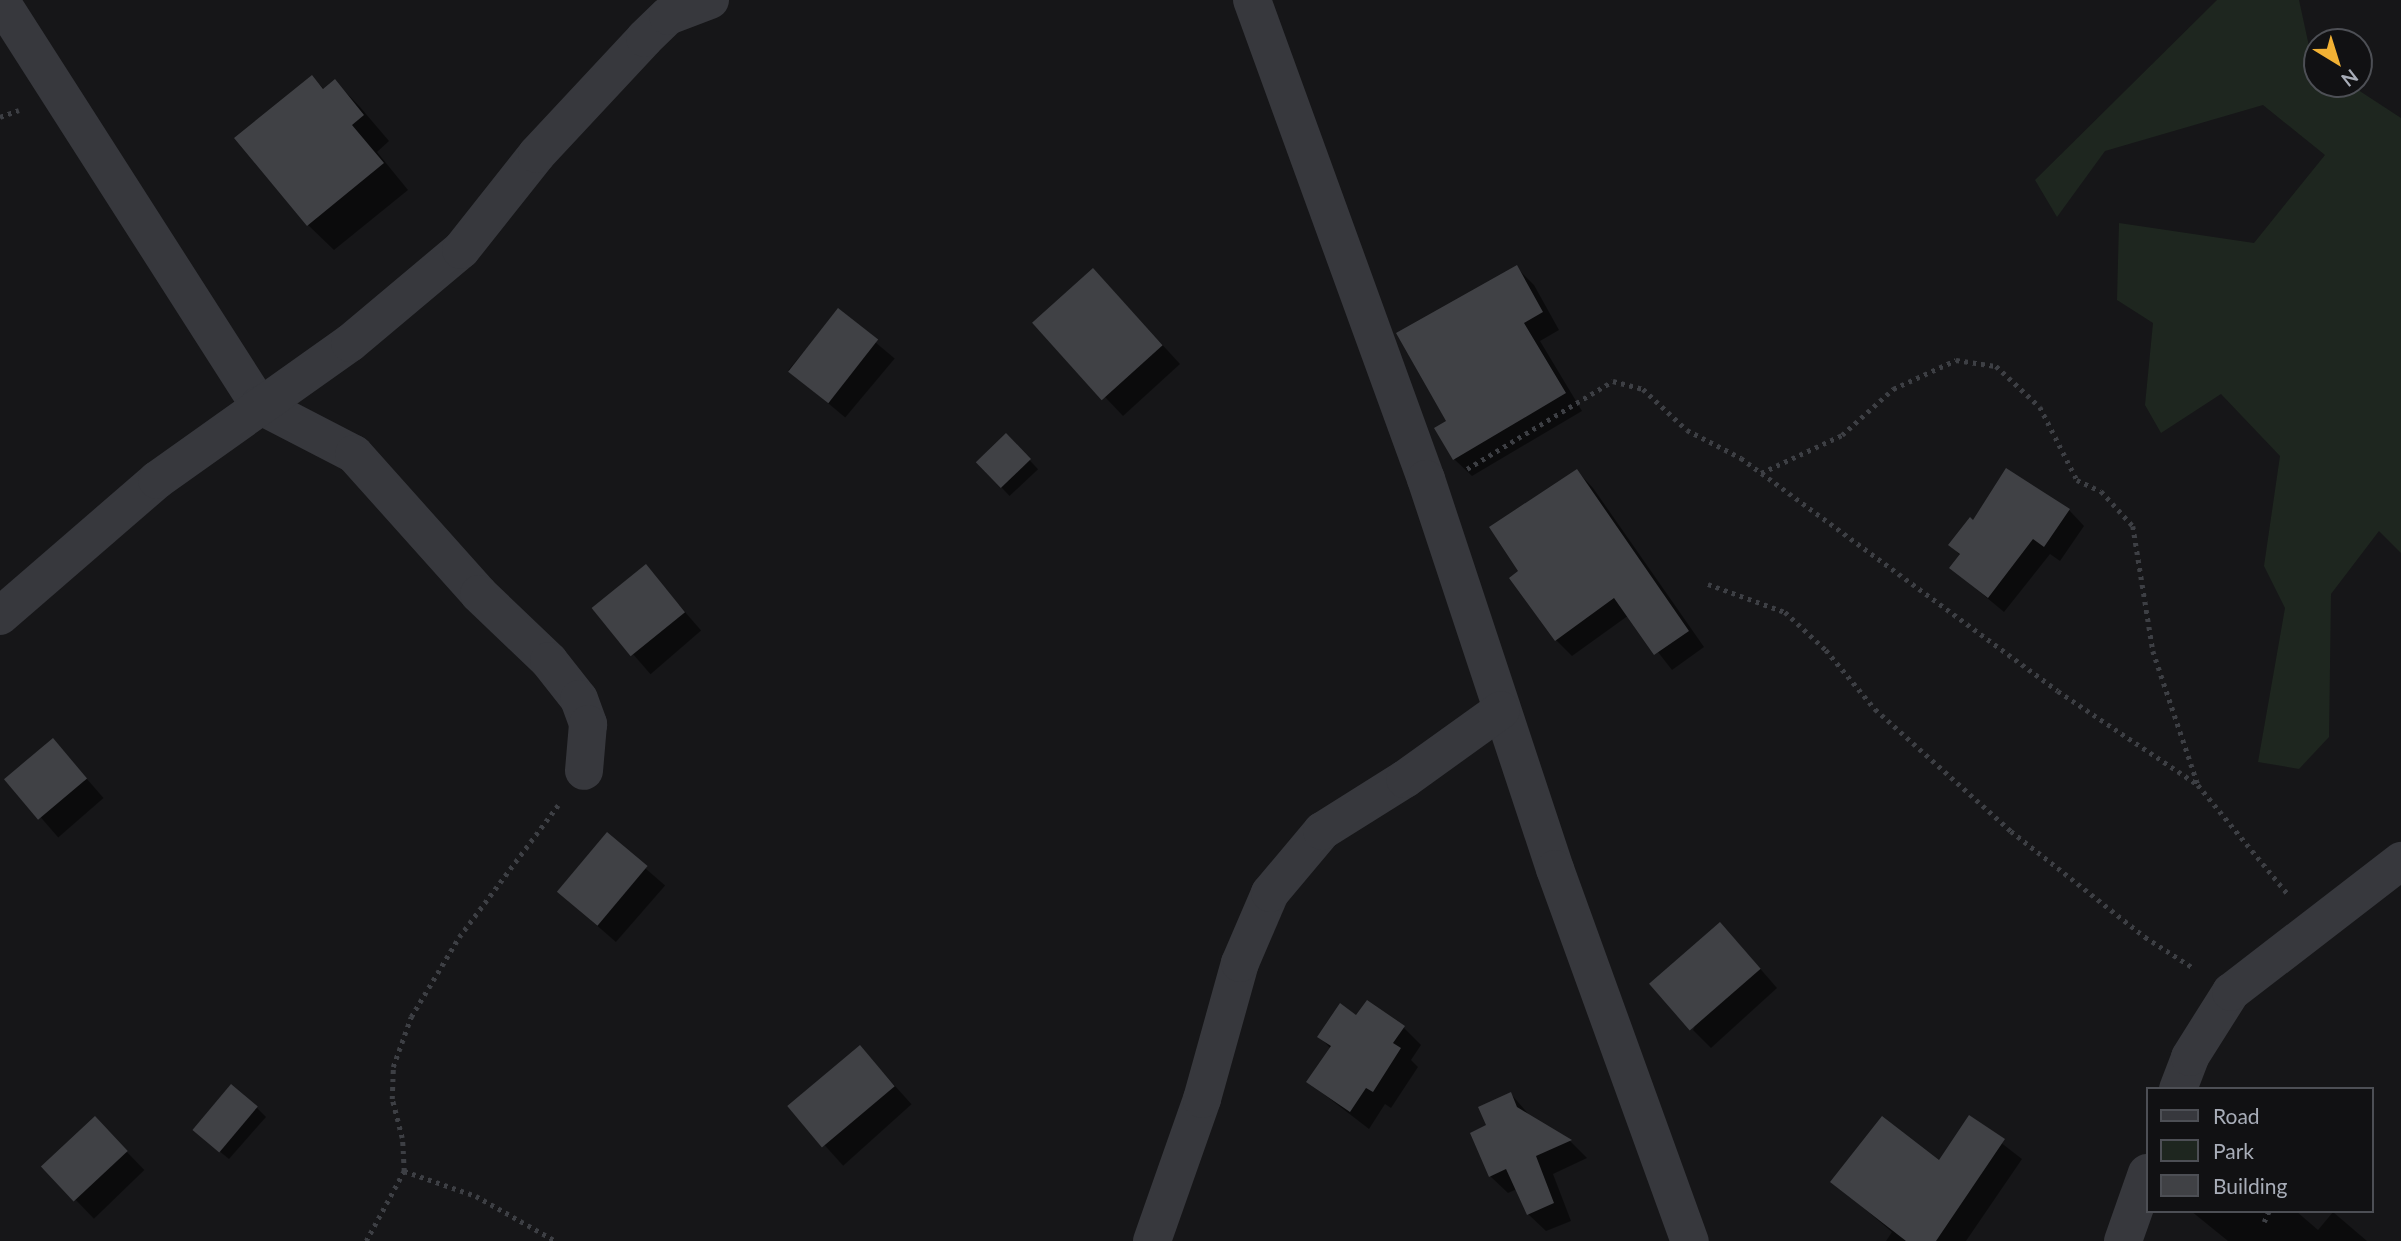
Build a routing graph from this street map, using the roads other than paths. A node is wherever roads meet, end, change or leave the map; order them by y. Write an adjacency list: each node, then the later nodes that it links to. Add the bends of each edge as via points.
1 (0, 0): 4 (street)
2 (710, 0): 4 (street, via 668,16 645,38 537,154 461,250 350,343)
3 (1252, 0): 6 (street, via 1426,479)
4 (259, 405): 5 (street, via 157,480); 7 (street, via 354,454 479,594 549,661 579,699 588,724)
5 (0, 616)
6 (1501, 710): 11 (street, via 1322,831 1270,892 1240,963 1202,1099); 12 (street)
7 (584, 771)
8 (2401, 861): 9 (street, via 2231,992 2189,1057)
9 (2179, 1087)
10 (2146, 1176): 13 (street)
11 (1152, 1241)
12 (1690, 1241)
13 (2123, 1241)

